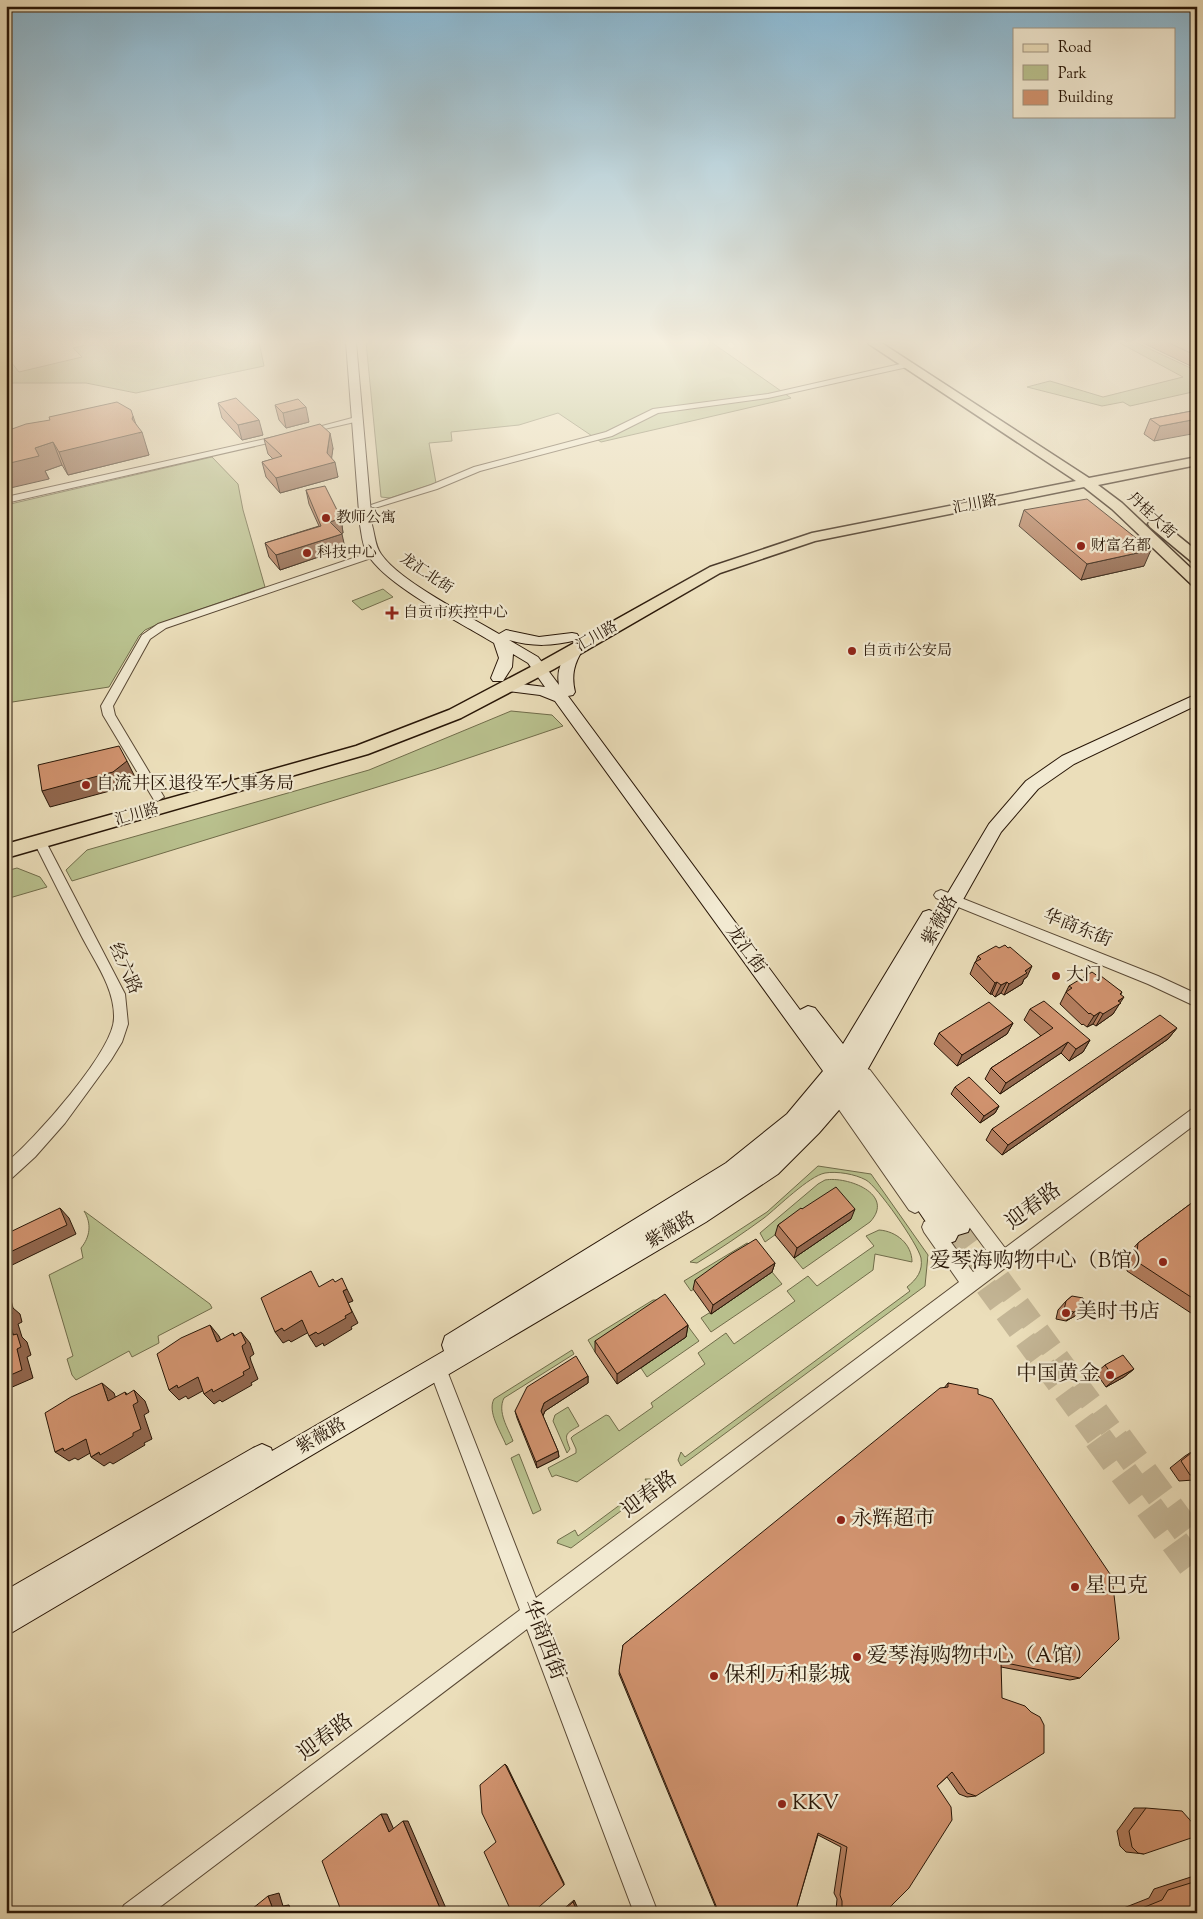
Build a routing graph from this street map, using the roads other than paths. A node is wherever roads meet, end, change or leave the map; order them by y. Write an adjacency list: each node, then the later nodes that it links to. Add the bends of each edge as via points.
1 (306, 432): 7 (street)
2 (357, 432): 14 (main road, 龙汇北街, via 366,524)
3 (369, 432): 13 (main road, 龙汇北街)
4 (612, 432): 13 (street, via 477,468 434,487)
5 (1016, 432): 11 (main road)
6 (1020, 432): 11 (main road)
7 (300, 433)
8 (290, 435): 12 (street)
9 (1197, 452): 11 (main road, 汇川路)
10 (1197, 461): 11 (main road, 汇川路)
11 (1091, 479): 15 (main road); 16 (main road, 丹桂大街); 18 (main road, 汇川路, via 812,537 715,570)
12 (6, 500)
13 (375, 505): 17 (main road, 龙汇北街, via 382,551 414,581)
14 (374, 554): 17 (main road, 龙汇北街, via 408,585); 24 (street, via 162,626 146,637 107,706 109,715)
15 (1197, 560)
16 (1197, 582)
17 (502, 636): 18 (main road, via 525,641); 19 (main road, 龙汇北街); 20 (main road, via 507,663)
18 (574, 643): 19 (main road, 汇川路); 22 (main road, via 564,676)
19 (540, 662): 20 (main road, 汇川路); 22 (main road, 龙汇街)
20 (502, 682): 22 (main road); 24 (main road, 汇川路, via 356,740); 26 (main road, 汇川路, via 454,714 362,750)
21 (1197, 690): 28 (main road, 紫薇路, via 1058,754 1020,780 984,825)
22 (563, 694): 30 (main road, 龙汇街)
23 (1197, 699): 28 (main road, 紫薇路, via 1068,760 1032,785 995,828)
24 (158, 797): 25 (main road, 汇川路)
25 (6, 838)
26 (40, 842): 27 (main road, 汇川路); 32 (street, 经六路, via 118,994 120,1029 101,1062 51,1129 25,1158)
27 (6, 851)
28 (947, 897): 29 (street, 华商东街); 30 (main road, 紫薇路)
29 (1197, 1001)
30 (845, 1075): 33 (main road, 龙汇街); 34 (street); 35 (street); 36 (main road, 紫薇路, via 812,1126 770,1167 698,1215); 37 (main road, 紫薇路, via 734,1170 433,1358)
31 (1197, 1114): 34 (street, 迎春路)
32 (6, 1173)
33 (954, 1229)
34 (1003, 1260): 35 (street, 迎春路)
35 (971, 1284): 38 (street, 迎春路)
36 (438, 1369): 38 (street, 华商西街); 39 (main road, 紫薇路)
37 (6, 1606)
38 (533, 1612): 40 (street, 迎春路); 41 (street, 华商西街)
39 (6, 1622)
40 (132, 1913)
41 (646, 1913)

